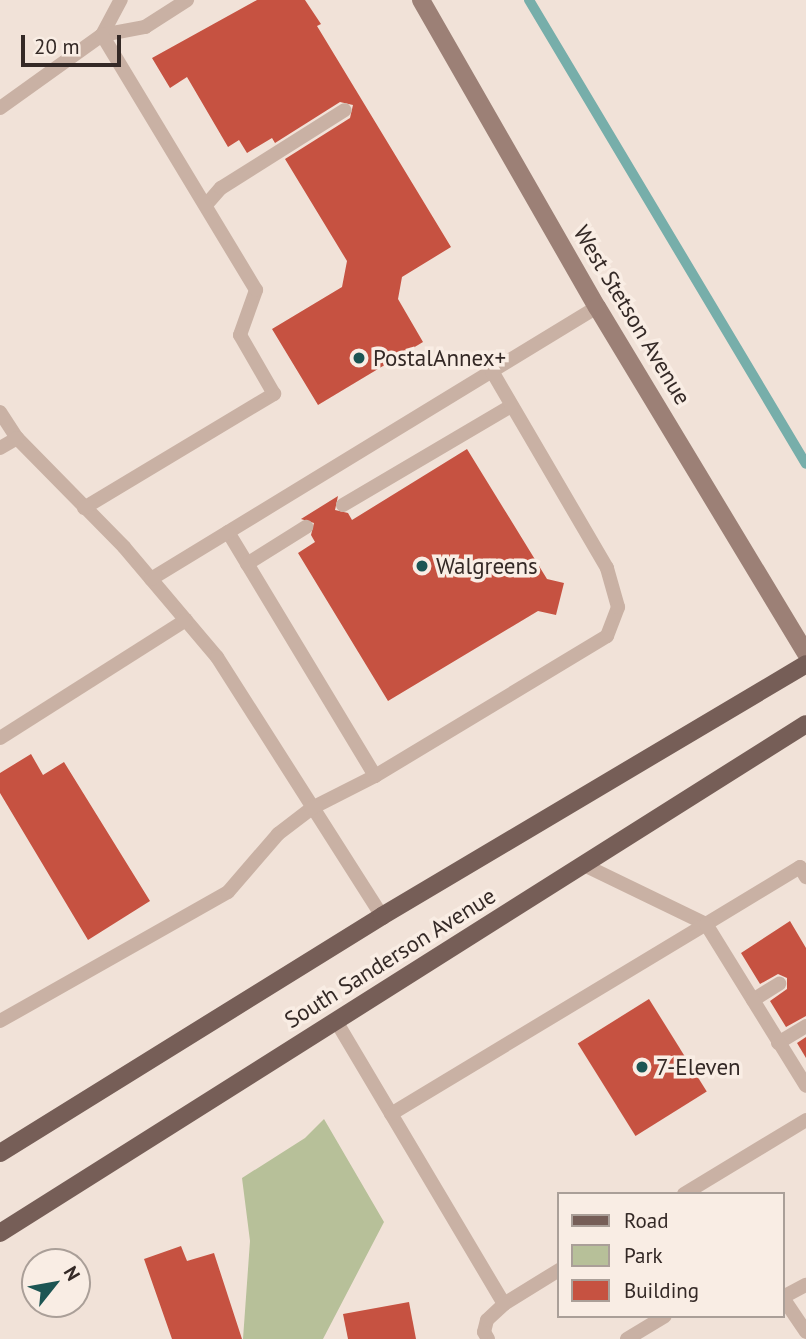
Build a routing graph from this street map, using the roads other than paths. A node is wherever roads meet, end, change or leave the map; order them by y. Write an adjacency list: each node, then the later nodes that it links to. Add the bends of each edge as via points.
1 (121, 0): 4 (lane)
2 (187, 0): 4 (lane, via 145,27)
3 (421, 0): 8 (main road, West Stetson Avenue)
4 (102, 35): 5 (lane); 7 (lane)
5 (0, 108)
6 (345, 110): 7 (lane, via 220,188)
7 (206, 205): 15 (lane, via 256,290 240,335 274,394)
8 (597, 307): 9 (lane); 21 (main road, West Stetson Avenue)
9 (492, 371): 10 (lane); 17 (lane)
10 (511, 406): 14 (lane); 25 (lane, via 607,568 618,607 607,636)
11 (0, 412): 12 (lane)
12 (17, 439): 13 (lane); 15 (lane)
13 (0, 448)
14 (343, 505)
15 (85, 508): 19 (lane)
16 (306, 527): 18 (lane)
17 (228, 532): 18 (lane); 19 (lane)
18 (247, 564): 25 (lane)
19 (151, 579): 20 (lane)
20 (186, 620): 24 (lane); 26 (lane, via 217,657)
21 (806, 653)
22 (806, 664): 29 (main road, South Sanderson Avenue)
23 (806, 724): 27 (main road, South Sanderson Avenue)
24 (0, 738)
25 (375, 776): 26 (lane)
26 (312, 808): 29 (lane); 33 (lane, via 278,834 228,892)
27 (583, 864): 30 (lane); 34 (main road, South Sanderson Avenue)
28 (806, 877): 30 (lane, via 800,867)
29 (382, 916): 40 (main road, South Sanderson Avenue)
30 (706, 924): 32 (lane); 38 (lane)
31 (779, 984): 32 (lane)
32 (753, 1000): 36 (lane)
33 (0, 1021)
34 (335, 1021): 38 (lane); 42 (main road, South Sanderson Avenue)
35 (806, 1026): 36 (lane)
36 (778, 1043): 37 (lane)
37 (806, 1086)
38 (391, 1114): 47 (lane)
39 (806, 1120): 41 (lane)
40 (0, 1153)
41 (687, 1192)
42 (0, 1233)
43 (558, 1271): 47 (lane)
44 (806, 1284): 45 (lane)
45 (785, 1296)
46 (785, 1300): 49 (lane)
47 (503, 1304): 50 (lane, via 487,1320 484,1332)
48 (662, 1318): 51 (lane)
49 (806, 1332)
50 (488, 1339)
51 (627, 1339)

